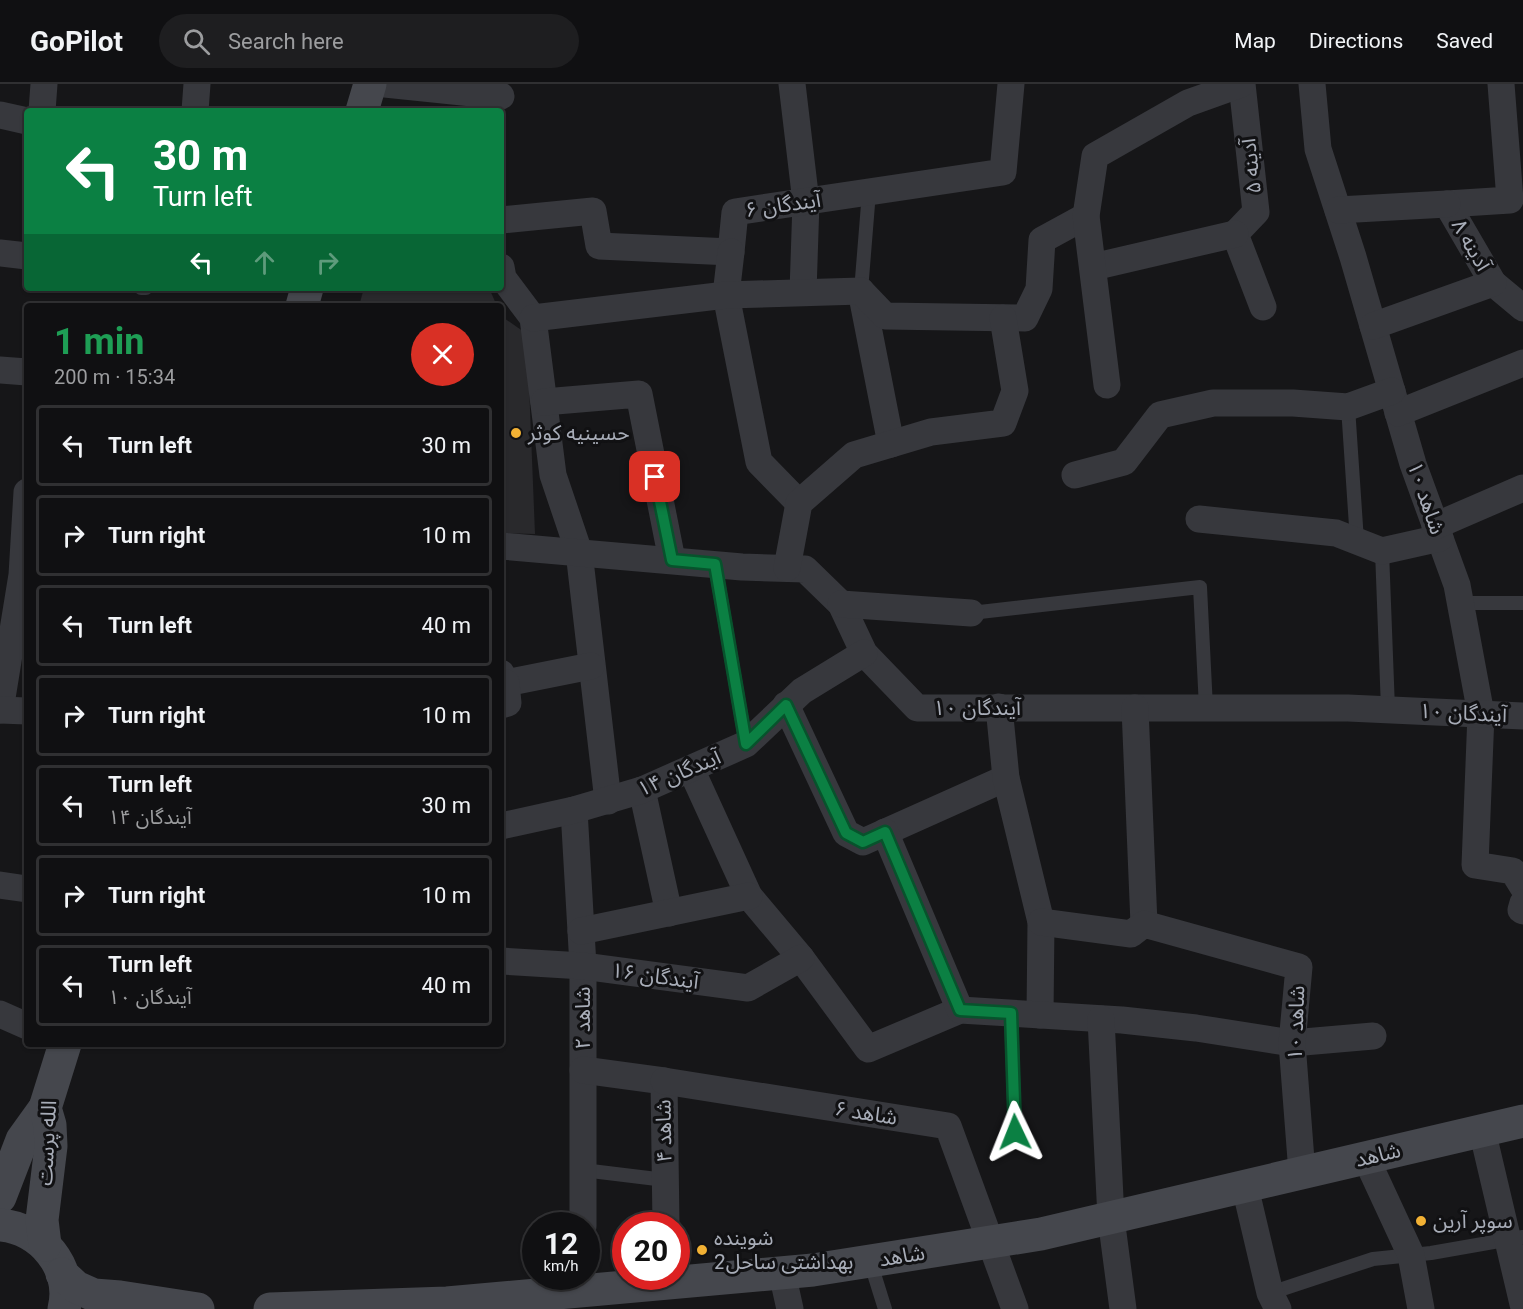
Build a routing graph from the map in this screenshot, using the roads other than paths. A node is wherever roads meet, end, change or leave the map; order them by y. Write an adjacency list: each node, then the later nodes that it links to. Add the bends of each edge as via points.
1 (44, 84): 11 (street)
2 (197, 84): 12 (street)
3 (370, 84): 13 (main road)
4 (385, 84): 10 (street)
5 (792, 84): 17 (street)
6 (1011, 84): 16 (street, آیندگان ۶, via 1004,172)
7 (1241, 84): 20 (street, via 1188,103 1095,156); 22 (street, آدینه ۵, via 1256,212)
8 (1312, 84): 19 (street, شاهد ۱۰, via 1318,149)
9 (1501, 84): 18 (street, آدینه ۸, via 1510,200)
10 (501, 96)
11 (42, 108)
12 (195, 108)
13 (363, 108)
14 (0, 115): 15 (street)
15 (24, 120)
16 (869, 192): 17 (street, آیندگان ۶); 29 (lane)
17 (806, 202): 23 (street, آیندگان ۶, via 735,212); 30 (street)
18 (1447, 204): 19 (street); 28 (street, آدینه ۸)
19 (1338, 210): 36 (street, شاهد ۱۰)
20 (1086, 216): 26 (street); 35 (street, via 1042,240 1039,289 1025,318)
21 (504, 220): 23 (street, via 592,211 599,246)
22 (1235, 234): 26 (street); 32 (street)
23 (731, 252): 31 (street)
24 (0, 253): 25 (street)
25 (24, 256)
26 (1093, 267): 40 (street)
27 (504, 279): 34 (street)
28 (1493, 283): 33 (street, آدینه ۸); 36 (street)
29 (861, 291): 30 (street); 35 (street, via 885,316); 44 (street)
30 (803, 292): 31 (street)
31 (726, 296): 34 (street); 47 (street, via 759,462)
32 (1263, 307)
33 (1523, 308)
34 (533, 318): 41 (street)
35 (1004, 318): 44 (street, via 1015,391 1003,423 932,432)
36 (1373, 326): 42 (street, شاهد ۱۰)
37 (1523, 363): 42 (street)
38 (0, 370): 39 (street)
39 (24, 372)
40 (1107, 385)
41 (544, 402): 54 (street, via 553,475); 55 (street, via 639,394)
42 (1395, 402): 43 (street); 50 (street, شاهد ۱۰)
43 (1348, 407): 45 (street, via 1213,403 1160,415 1124,462); 51 (lane)
44 (891, 444): 47 (street, via 854,455)
45 (1075, 475)
46 (1523, 488): 50 (street)
47 (799, 503): 57 (street)
48 (24, 515): 58 (street)
49 (1200, 519): 51 (street, via 1336,533)
50 (1438, 532): 53 (street); 59 (street, شاهد ۱۰)
51 (1357, 541): 53 (street)
52 (504, 546): 54 (street, آیندگان ۱۰)
53 (1382, 550): 71 (lane)
54 (579, 552): 55 (street, آیندگان ۱۰); 64 (street)
55 (672, 560): 56 (street, آیندگان ۱۰)
56 (715, 564): 57 (street, آیندگان ۱۰); 75 (lane)
57 (787, 568): 61 (street, آیندگان ۱۰, via 805,568)
58 (16, 575): 70 (street)
59 (1461, 603): 60 (lane); 73 (street, شاهد ۱۰)
60 (1523, 603)
61 (841, 604): 62 (street); 63 (street, آیندگان ۱۰)
62 (971, 613): 69 (lane, via 1200,587)
63 (864, 653): 66 (street, آیندگان ۱۴); 67 (street, آیندگان ۱۰, via 917,708)
64 (591, 666): 65 (street); 79 (street)
65 (504, 687)
66 (786, 705): 75 (street, آیندگان ۱۴); 82 (street, via 846,833 863,842)
67 (999, 707): 68 (street, آیندگان ۱۰); 77 (street)
68 (1135, 708): 69 (street, آیندگان ۱۰); 91 (street)
69 (1206, 708): 71 (street, آیندگان ۱۰)
70 (0, 710): 72 (street)
71 (1388, 710): 73 (street, آیندگان ۱۰)
72 (24, 711)
73 (1481, 714): 74 (street, آیندگان ۱۰); 84 (street, شاهد ۱۰, via 1475,865 1513,871)
74 (1523, 716)
75 (746, 744): 76 (street, آیندگان ۱۴)
76 (691, 769): 78 (street, آیندگان ۱۴); 86 (street)
77 (1006, 777): 82 (street); 90 (street)
78 (642, 790): 79 (street, آیندگان ۱۴); 89 (street)
79 (608, 801): 80 (street, آیندگان ۱۴)
80 (574, 810): 81 (street, آیندگان ۱۴); 92 (street, شاهد ۲)
81 (504, 825)
82 (885, 832): 96 (street)
83 (0, 885): 85 (street)
84 (1523, 887)
85 (24, 889)
86 (749, 896): 89 (street); 93 (street)
87 (1523, 903): 88 (street)
88 (1523, 911)
89 (669, 913): 92 (street)
90 (1041, 922): 91 (street, via 1131,934); 99 (street)
91 (1144, 924): 103 (street, شاهد ۱۰, via 1299,967)
92 (581, 932): 95 (street, شاهد ۲)
93 (801, 958): 95 (street, آیندگان ۱۶, via 748,988); 96 (street, via 868,1049)
94 (504, 962): 95 (street, آیندگان ۱۶)
95 (583, 966): 105 (street, شاهد ۲)
96 (960, 1010): 97 (street)
97 (1011, 1013): 99 (street); 110 (lane)
98 (0, 1014): 101 (street)
99 (1040, 1015): 100 (street)
100 (1101, 1019): 103 (street); 119 (street)
101 (24, 1025)
102 (1373, 1036): 103 (street)
103 (1292, 1043): 113 (street, شاهد ۱۰)
104 (65, 1047): 107 (main road, الله پرست)
105 (583, 1070): 106 (street, شاهد ۴); 112 (street, شاهد ۲)
106 (664, 1081): 114 (street, شاهد ۴); 122 (street, شاهد ۶, via 948,1126)
107 (45, 1108): 116 (main road, via 22,1140); 123 (main road, الله پرست, via 51,1146 42,1221)
108 (1523, 1120): 109 (main road, شاهد)
109 (1482, 1130): 111 (main road, شاهد); 121 (street)
110 (1015, 1132)
111 (1366, 1158): 113 (main road, شاهد); 124 (street)
112 (583, 1170): 114 (lane); 117 (street, شاهد ۲)
113 (1302, 1173): 115 (main road, شاهد)
114 (665, 1180): 118 (street, شاهد ۴)
115 (1245, 1187): 119 (main road, شاهد); 131 (street)
116 (0, 1197)
117 (583, 1212)
118 (666, 1212)
119 (1111, 1218): 122 (main road, شاهد); 140 (street)
120 (0, 1226): 123 (main road, via 28,1233)
121 (1516, 1239): 124 (lane); 132 (street)
122 (990, 1242): 125 (main road, شاهد); 139 (street)
123 (45, 1245): 127 (main road)
124 (1411, 1255): 131 (lane, via 1373,1259); 141 (street)
125 (870, 1261): 126 (main road, شاهد); 138 (lane)
126 (782, 1273): 128 (main road, شاهد); 137 (street)
127 (62, 1274): 134 (main road); 135 (main road, via 75,1287 94,1295)
128 (690, 1279)
129 (612, 1288): 130 (main road, شاهد)
130 (583, 1292): 133 (main road, شاهد)
131 (1274, 1301)
132 (1523, 1304)
133 (359, 1308): 136 (main road, شاهد)
134 (64, 1309)
135 (198, 1309)
136 (270, 1309)
137 (790, 1309)
138 (885, 1309)
139 (1015, 1309)
140 (1123, 1309)
141 (1421, 1309)

